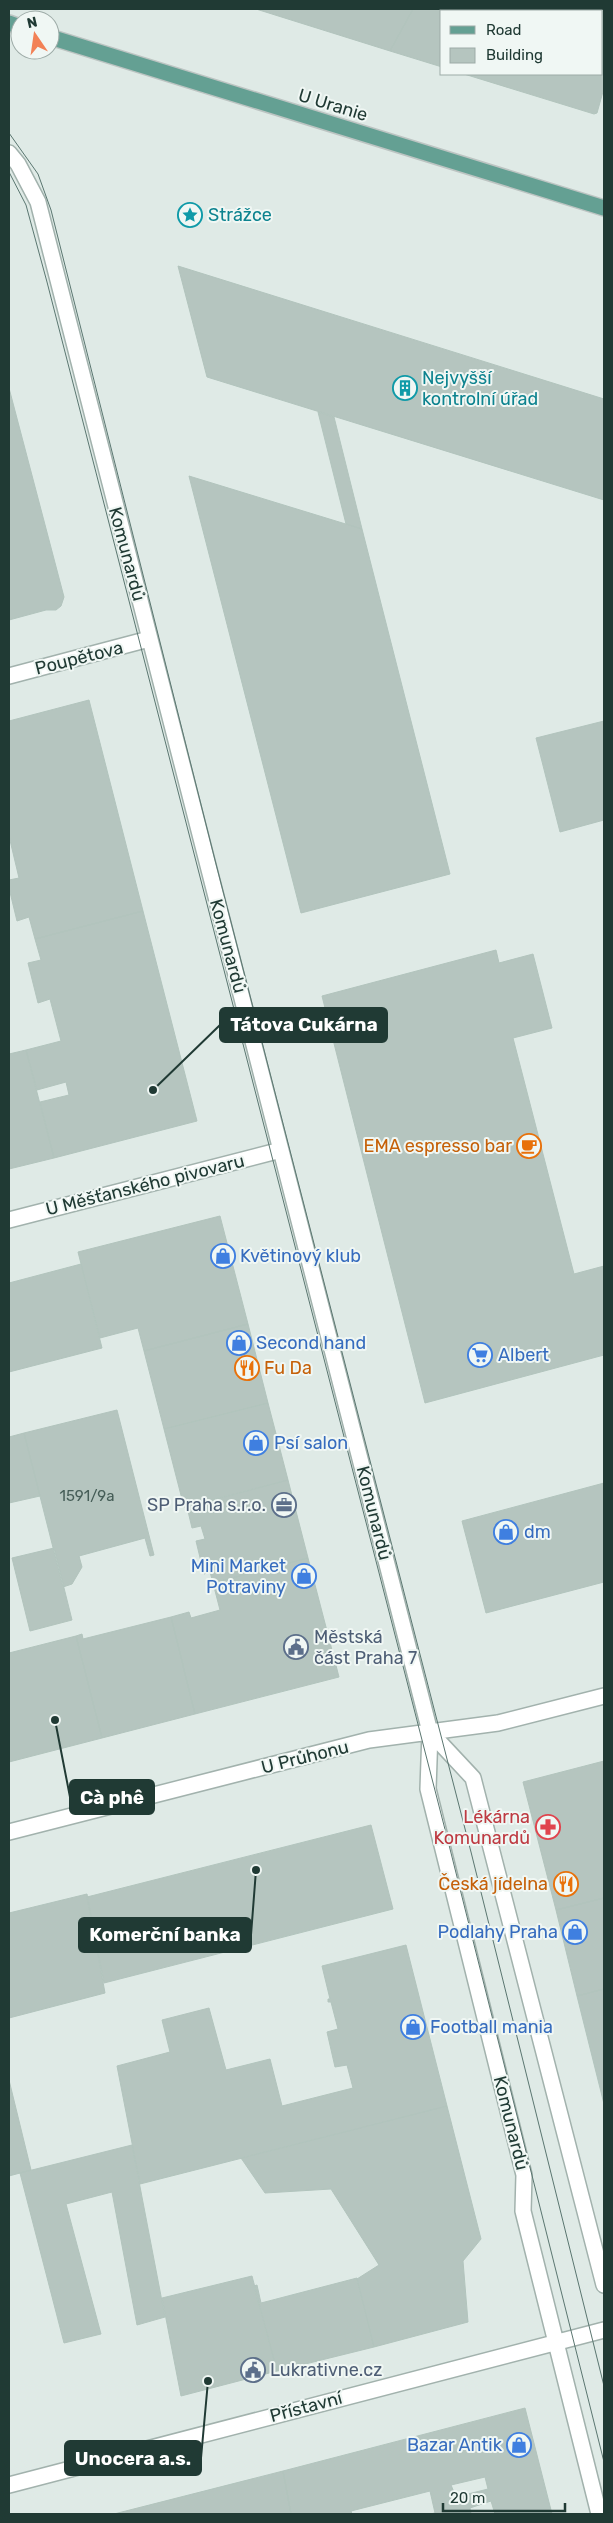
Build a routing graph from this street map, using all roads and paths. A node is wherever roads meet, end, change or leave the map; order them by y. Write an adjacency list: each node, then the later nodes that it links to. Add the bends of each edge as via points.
1 (60, 39): 3 (main road, U Uranie)
2 (13, 158): 4 (street, Komunardů, via 38,202)
3 (604, 208)
4 (149, 639): 5 (street, Poupětova); 6 (street, Komunardů)
5 (9, 676)
6 (281, 1150): 7 (street, U Měšťanského pivovaru); 9 (street, Komunardů)
7 (9, 1220)
8 (604, 1696): 9 (street, U Průhonu, via 498,1723)
9 (430, 1732): 10 (street, U Průhonu, via 369,1740); 11 (street, Komunardů, via 473,1778); 13 (street, Komunardů, via 428,1789 524,2176 523,2212)
10 (9, 1832)
11 (604, 2285)
12 (604, 2330): 13 (street, Přístavní)
13 (556, 2342): 14 (street, Přístavní); 15 (street, Komunardů)
14 (9, 2485)
15 (599, 2514)

